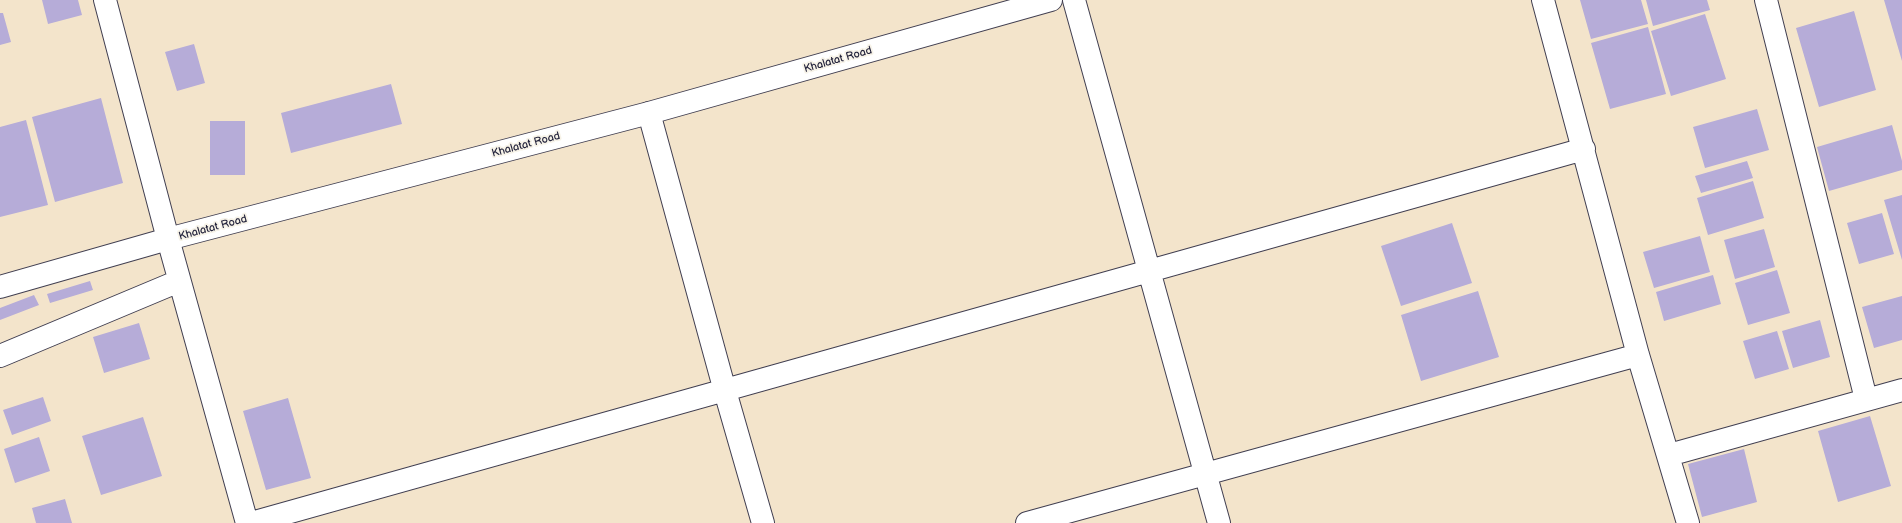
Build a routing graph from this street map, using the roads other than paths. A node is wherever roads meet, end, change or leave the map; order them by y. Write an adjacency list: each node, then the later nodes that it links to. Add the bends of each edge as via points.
1 (105, 0): 8 (street)
2 (1051, 0): 6 (street, Khalatat Road)
3 (1074, 0): 9 (street)
4 (1543, 0): 7 (street)
5 (1766, 0): 16 (street)
6 (649, 113): 8 (street, Khalatat Road); 14 (street)
7 (1584, 149): 9 (street); 12 (street)
8 (168, 240): 10 (street); 11 (street, Khalatat Road)
9 (1148, 272): 14 (street); 18 (street)
10 (179, 281): 13 (street); 19 (street)
11 (0, 287)
12 (1638, 355): 17 (street); 18 (street)
13 (0, 356)
14 (725, 390): 20 (street); 21 (street)
15 (1902, 390): 16 (street)
16 (1866, 399): 17 (street)
17 (1669, 455): 24 (street)
18 (1205, 474): 22 (street); 23 (street)
19 (247, 523)
20 (251, 523)
21 (763, 523)
22 (1027, 523)
23 (1219, 523)
24 (1688, 523)

